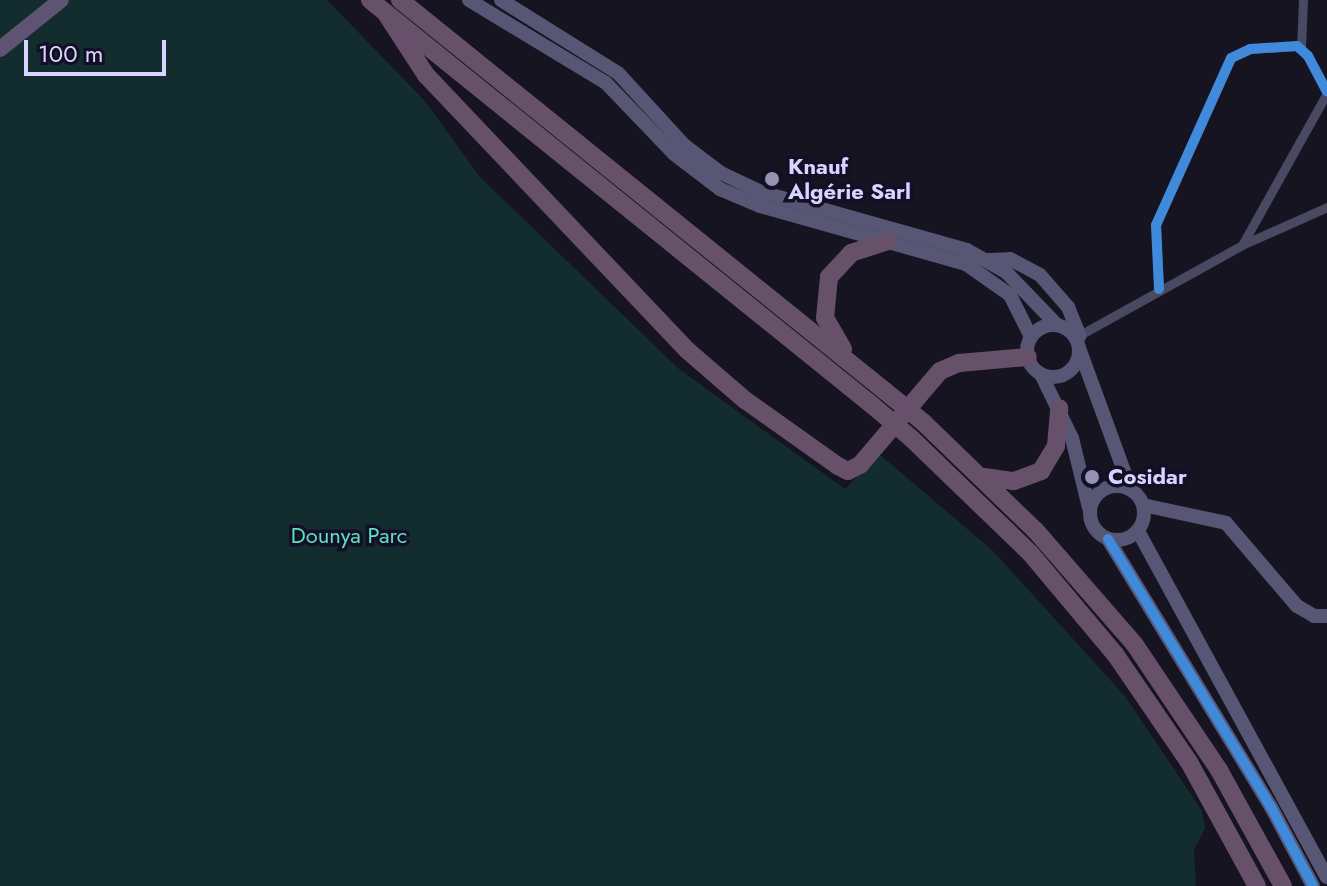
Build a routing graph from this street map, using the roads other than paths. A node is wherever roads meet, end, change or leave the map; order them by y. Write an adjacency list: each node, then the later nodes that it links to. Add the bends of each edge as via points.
1 (61, 0): 9 (main road)
2 (370, 0): 7 (highway)
3 (400, 0): 20 (highway)
4 (469, 0): 12 (main road, via 606,83 674,154 720,189 760,206)
5 (501, 0): 14 (main road, via 618,73 684,145 734,181)
6 (1303, 0): 8 (street)
7 (387, 15): 19 (highway, via 426,75 687,350 745,400 838,466 848,471 860,465 940,371 959,363); 32 (highway, bridge, via 872,405 1001,522 1106,643 1189,762)
8 (1301, 48): 10 (street); 15 (street, via 1250,49 1229,61 1156,225)
9 (0, 49)
10 (1327, 92): 13 (street)
11 (1327, 207): 13 (street)
12 (887, 241): 17 (main road, via 955,260 987,276 1017,304); 20 (highway, via 844,258 824,293 828,325)
13 (1242, 245): 15 (street)
14 (987, 260): 16 (main road, via 1014,279); 18 (main road, via 1010,259 1040,275 1068,307)
15 (1159, 289): 18 (street)
16 (1057, 325): 17 (main road, via 1045,326); 18 (main road)
17 (1031, 337): 19 (main road)
18 (1078, 341): 21 (main road, via 1077,360 1065,374); 24 (main road)
19 (1028, 357): 21 (main road)
20 (856, 368): 23 (highway, bridge)
21 (1041, 374): 22 (main road)
22 (1059, 408): 23 (highway, via 1056,446 1041,471 1021,480); 26 (main road, via 1078,454)
23 (984, 477): 33 (highway, via 1088,587 1165,685)
24 (1131, 490): 25 (main road); 26 (main road, via 1102,490)
25 (1143, 505): 27 (main road); 28 (main road)
26 (1090, 511): 29 (main road, via 1094,528)
27 (1172, 514): 28 (main road); 30 (main road, via 1226,523 1297,606 1314,616)
28 (1140, 527): 29 (main road, via 1126,539); 31 (main road)
29 (1108, 539): 34 (main road, via 1271,807)
30 (1327, 616)
31 (1327, 877)
32 (1257, 886)
33 (1283, 886)
34 (1313, 886)

